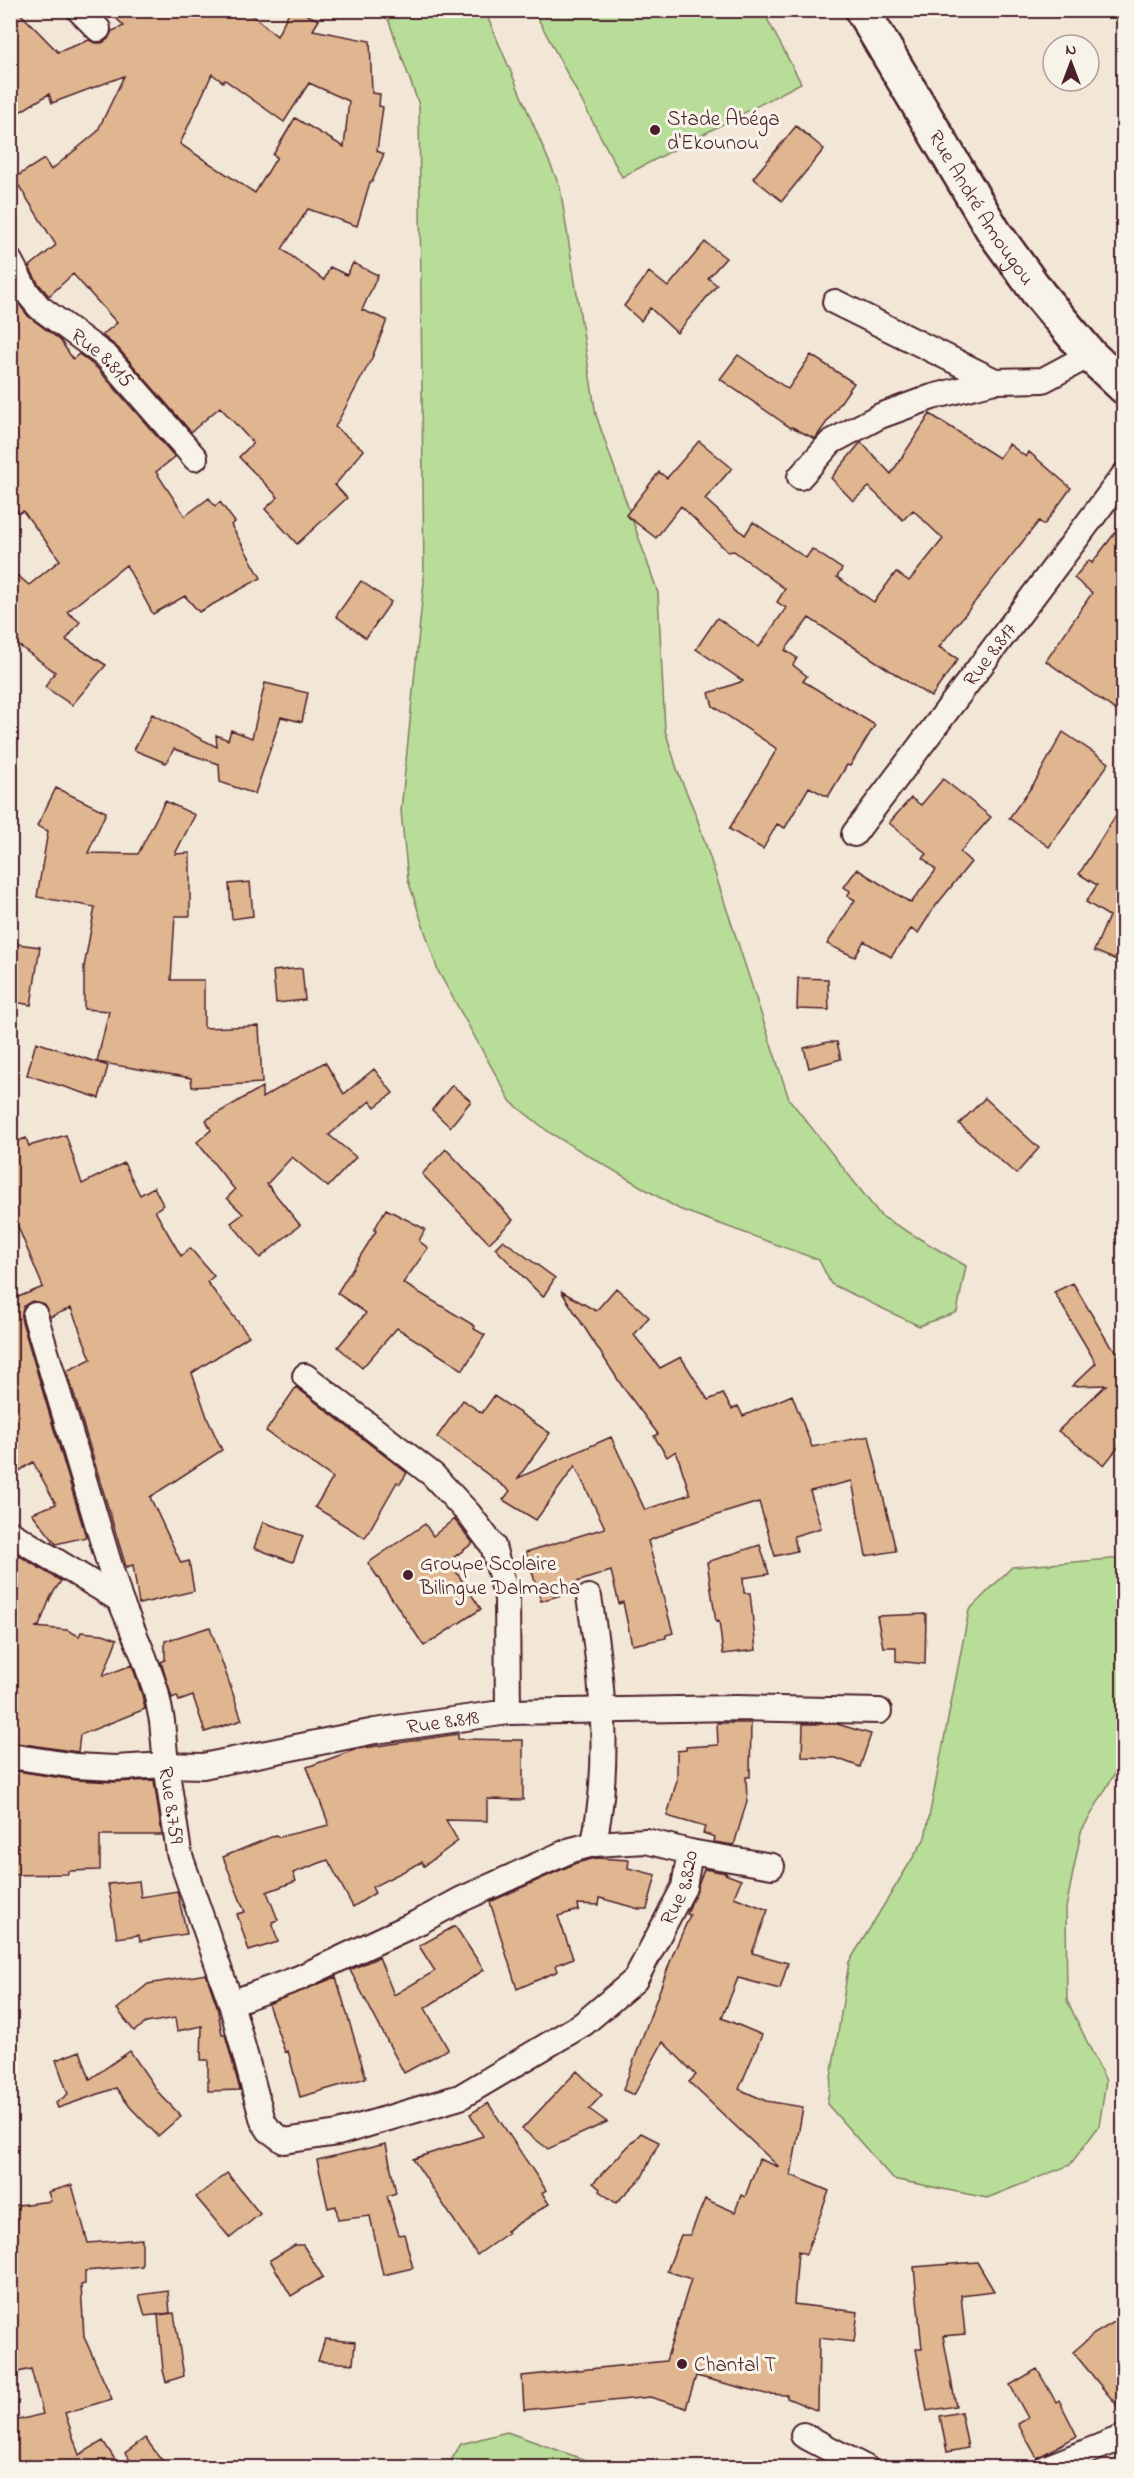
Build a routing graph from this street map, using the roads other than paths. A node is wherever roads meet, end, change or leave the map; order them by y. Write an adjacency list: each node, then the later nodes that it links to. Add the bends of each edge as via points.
1 (79, 10): 3 (street)
2 (866, 12): 6 (main road, Rue André Amougou, via 994,232)
3 (98, 29)
4 (10, 261): 9 (street, Rue 8.815, via 39,307 107,357)
5 (835, 302): 7 (street)
6 (1090, 355): 7 (street, via 1043,380); 8 (main road, Rue André Amougou)
7 (995, 381): 11 (street, via 932,397 880,416 831,442)
8 (1124, 387)
9 (195, 458)
10 (1124, 475): 12 (street, Rue 8.817)
11 (800, 477)
12 (854, 834)
13 (35, 1315): 17 (street, Rue 8.759)
14 (305, 1376): 20 (street, via 433,1475 493,1546 507,1598)
15 (10, 1533): 17 (street)
16 (589, 1597): 18 (street, via 598,1647)
17 (120, 1600): 22 (street, Rue 8.759, via 156,1691)
18 (602, 1711): 19 (street, Rue 8.818); 20 (street, Rue 8.818); 23 (street, via 602,1785)
19 (879, 1711)
20 (508, 1712): 22 (street, Rue 8.818, via 375,1731 203,1766)
21 (10, 1756): 22 (street, Rue 8.818, via 86,1767)
22 (166, 1765): 26 (street, Rue 8.759, via 179,1853)
23 (594, 1844): 24 (street, Rue 8.820, via 646,1841); 26 (street, Rue 8.820, via 571,1850 460,1900 299,1978)
24 (690, 1852): 25 (street); 27 (street, Rue 8.820, via 684,1887 635,1980 583,2024 460,2097 338,2133)
25 (772, 1866)
26 (231, 2003): 27 (street, Rue 8.759, via 263,2121)
27 (277, 2136)
28 (803, 2435): 30 (street)
29 (1124, 2437): 31 (street)
30 (866, 2468)
31 (1046, 2468)

